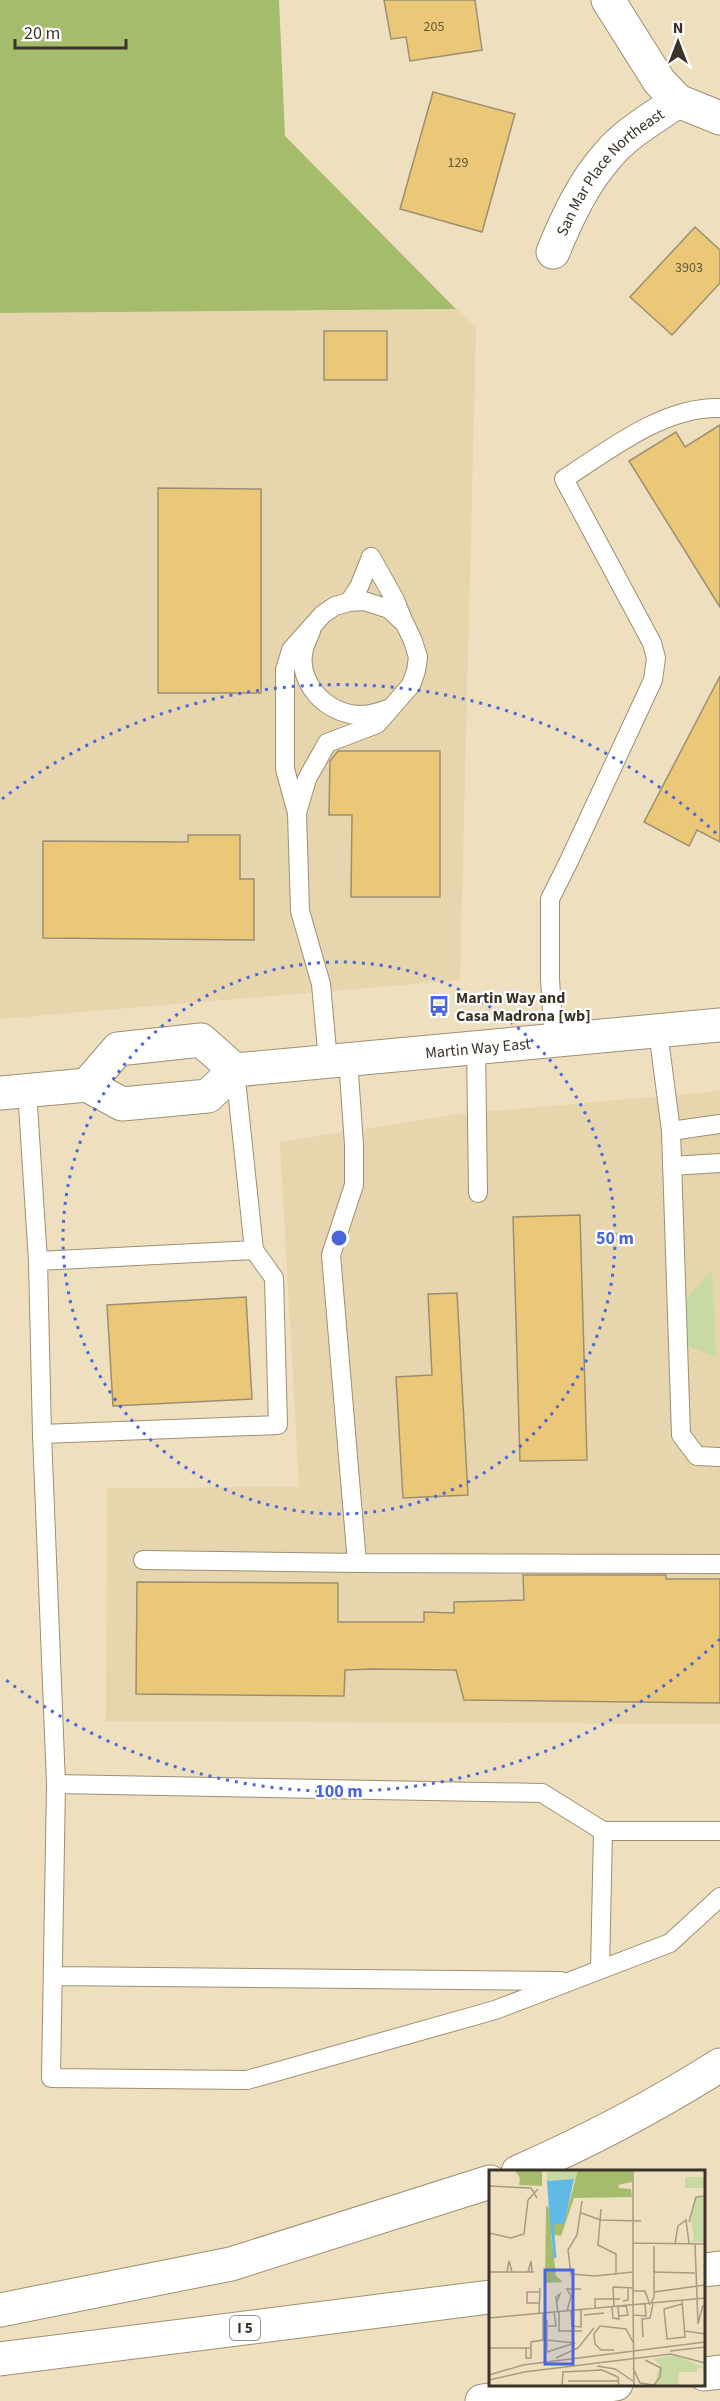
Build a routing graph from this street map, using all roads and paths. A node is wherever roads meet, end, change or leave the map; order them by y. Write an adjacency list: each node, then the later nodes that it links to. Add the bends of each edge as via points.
1 (608, 0): 2 (main road, via 659,81)
2 (678, 101): 3 (main road); 4 (main road, San Mar Place Northeast, via 608,154 572,208)
3 (720, 118)
4 (553, 252)
5 (720, 408): 13 (lane, via 700,407 641,429 564,479 652,643 656,658 653,680 550,899)
6 (349, 602): 7 (lane, via 329,610); 8 (lane, via 364,601 389,609); 8 (lane, via 371,557)
7 (314, 624): 9 (lane, via 303,649 306,678 314,693 343,713 371,715); 10 (lane, via 291,650 285,670 285,769)
8 (405, 624): 9 (lane, via 418,657 416,671 411,685)
9 (390, 708): 10 (lane, via 376,724 327,743 307,779)
10 (297, 813): 15 (lane, via 300,911)
11 (720, 1025): 12 (main road, Martin Way East)
12 (658, 1030): 13 (main road, Martin Way East); 20 (lane)
13 (554, 1039): 14 (main road, Martin Way East)
14 (476, 1047): 15 (main road, Martin Way East); 23 (lane)
15 (338, 1060): 16 (main road, Martin Way East); 29 (lane, via 354,1185 331,1256)
16 (235, 1070): 17 (main road, via 208,1096 122,1104); 17 (main road, via 201,1040 118,1049); 24 (lane)
17 (87, 1085): 18 (main road)
18 (13, 1091): 25 (lane)
19 (720, 1124): 20 (lane)
20 (671, 1131): 22 (lane)
21 (720, 1163): 22 (lane)
22 (672, 1166): 27 (lane, via 681,1435 697,1456)
23 (478, 1193)
24 (254, 1250): 25 (lane); 26 (lane, via 274,1278 278,1425)
25 (38, 1261): 26 (lane)
26 (42, 1434): 31 (lane)
27 (720, 1457)
28 (143, 1560): 29 (lane)
29 (357, 1563): 30 (lane)
30 (720, 1563)
31 (56, 1784): 32 (lane, via 542,1793); 36 (lane)
32 (603, 1831): 33 (lane); 35 (lane)
33 (720, 1831)
34 (720, 1897): 35 (lane, via 670,1943)
35 (600, 1970): 37 (lane)
36 (53, 1976): 37 (lane); 37 (lane, via 51,2078 247,2080 495,2010)
37 (571, 1981)
38 (720, 2065): 39 (main road, via 645,2110)
39 (522, 2170)
40 (489, 2182): 44 (main road, via 231,2264)
41 (720, 2268): 42 (main road)
42 (705, 2270)
43 (489, 2297): 45 (main road, I 5)
44 (0, 2310)
45 (0, 2359)
46 (720, 2372): 47 (main road)
47 (705, 2374)
48 (607, 2386): 49 (main road)
49 (482, 2401)

